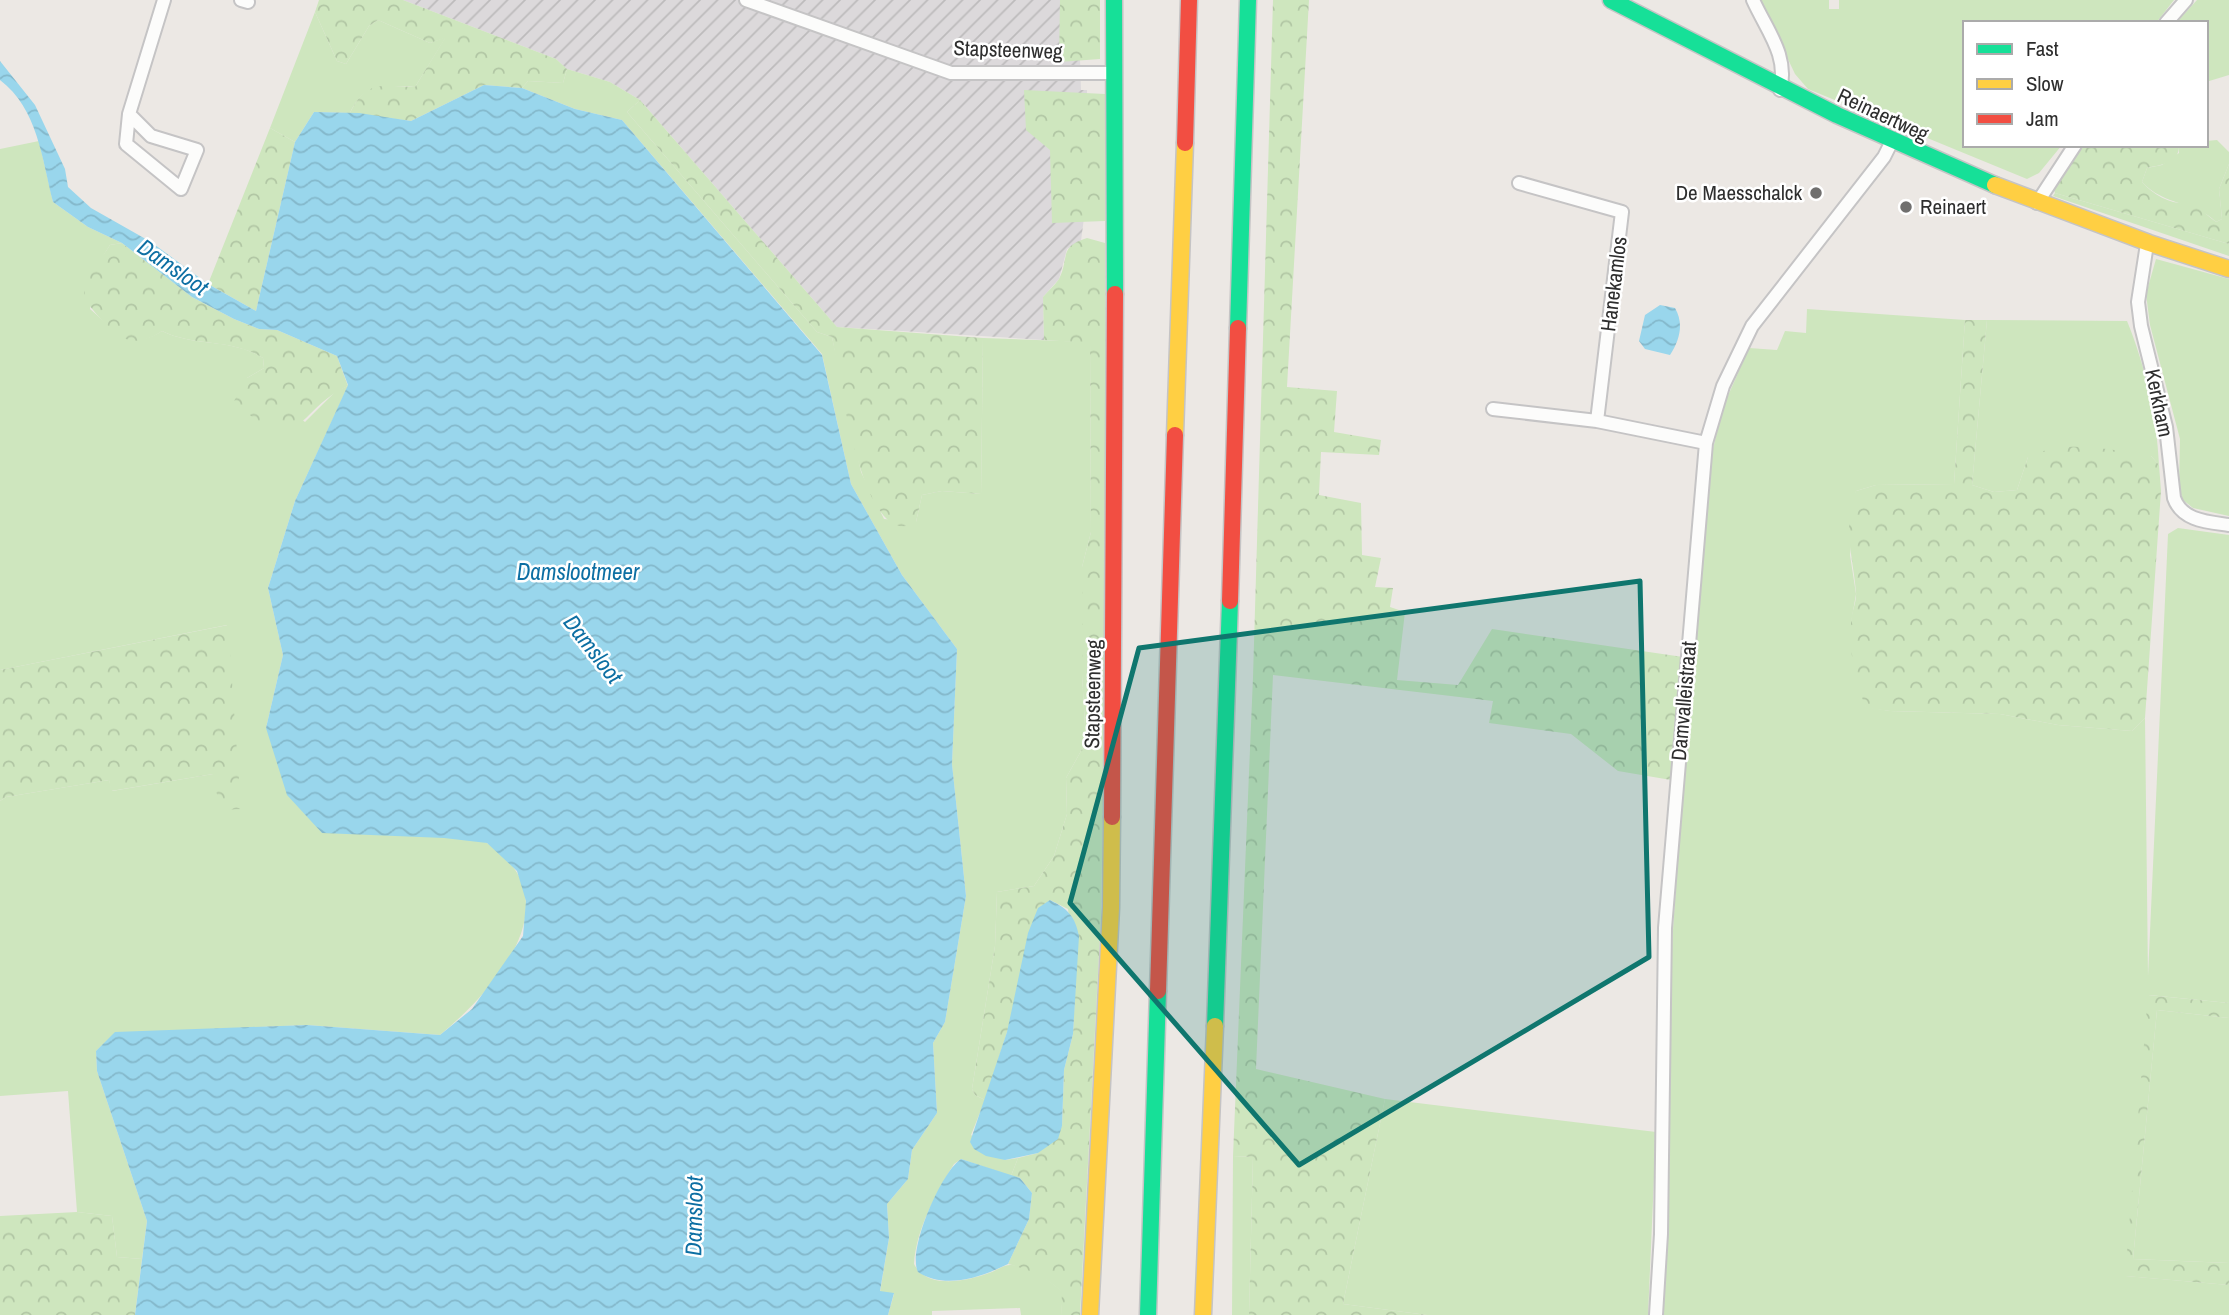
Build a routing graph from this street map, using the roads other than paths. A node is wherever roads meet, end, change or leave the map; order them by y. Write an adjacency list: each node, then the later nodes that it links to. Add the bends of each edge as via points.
1 (164, 0): 12 (street)
2 (746, 0): 10 (street, Stapsteenweg, via 951,72)
3 (1114, 0): 10 (main road, Stapsteenweg)
4 (1189, 0): 24 (main road)
5 (1248, 0): 25 (main road)
6 (1611, 0): 11 (main road, Reinaertweg)
7 (1753, 0): 11 (street, via 1781,56 1785,71)
8 (2186, 0): 9 (street)
9 (2168, 21)
10 (1113, 74): 23 (main road, Stapsteenweg, via 1116,566 1111,894)
11 (1780, 90): 13 (main road, Reinaertweg)
12 (129, 114): 12 (street, via 152,136 198,147 181,189 127,144)
13 (1891, 143): 16 (main road, Reinaertweg); 21 (street, Damvalleistraat, via 1752,326 1723,386)
14 (2074, 147): 16 (street)
15 (1519, 183): 20 (street, Hanekamlos, via 1622,212)
16 (2038, 203): 17 (main road, Reinaertweg)
17 (2147, 244): 18 (main road, Reinaertweg); 22 (street, Kerkham, via 2138,302 2166,427 2174,498 2177,508 2189,516)
18 (2229, 269)
19 (1493, 409): 20 (street)
20 (1597, 421): 21 (street)
21 (1706, 443): 26 (street, Damvalleistraat, via 1665,928)
22 (2229, 524)
23 (1090, 1315)
24 (1148, 1315)
25 (1203, 1315)
26 (1656, 1315)

